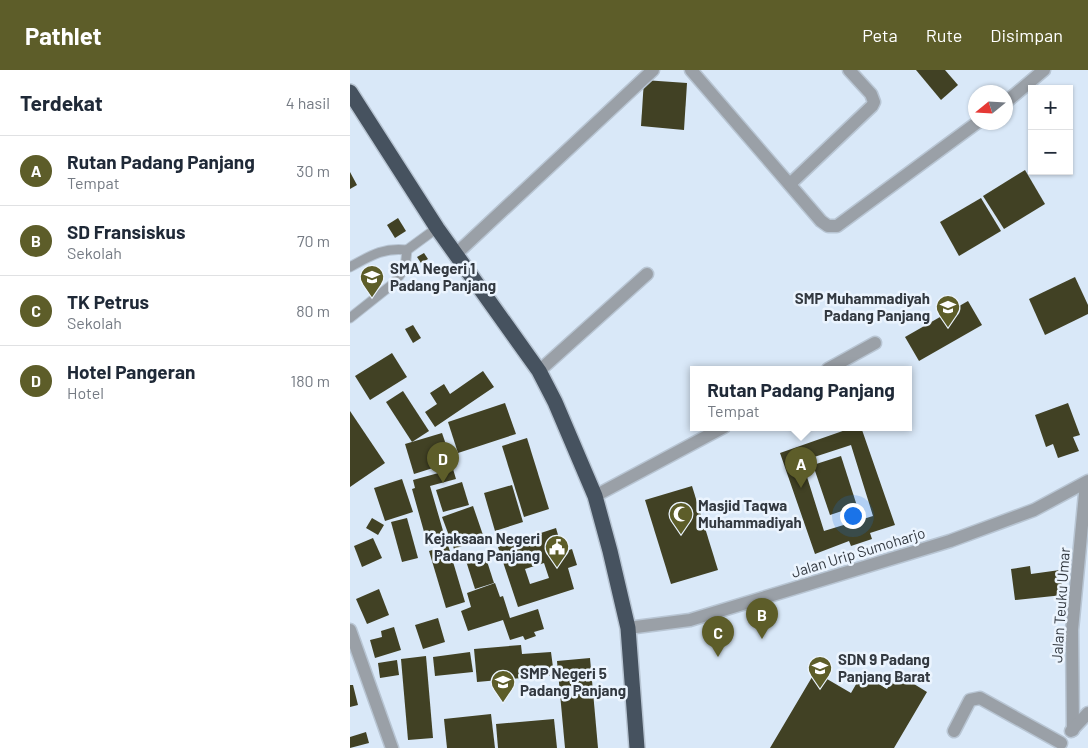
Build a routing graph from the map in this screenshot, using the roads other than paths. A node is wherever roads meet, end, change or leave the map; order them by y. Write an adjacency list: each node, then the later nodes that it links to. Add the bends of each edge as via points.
1 (653, 70): 11 (street)
2 (691, 70): 8 (street)
3 (849, 70): 8 (street, via 871,94 872,106)
4 (1044, 70): 6 (street)
5 (350, 92): 9 (highway)
6 (1013, 96)
7 (968, 129): 8 (street, via 837,226 828,226 821,221)
8 (790, 184)
9 (437, 228): 10 (lane); 11 (highway)
10 (407, 250): 12 (lane, via 392,248 376,252); 14 (lane, via 405,268 394,283)
11 (456, 254): 17 (highway)
12 (350, 267)
13 (647, 274): 17 (street)
14 (350, 318)
15 (875, 343): 16 (street)
16 (833, 366)
17 (539, 371): 20 (highway)
18 (717, 431): 20 (street)
19 (1087, 482): 21 (street, Jalan Urip Sumoharjo, via 1034,510 950,541 690,620); 25 (street, Jalan Teuku Umar, via 1072,630)
20 (595, 496): 21 (highway)
21 (628, 628): 29 (highway)
22 (350, 630): 23 (street)
23 (353, 649): 28 (street)
24 (1088, 713): 25 (street)
25 (1073, 730): 27 (street)
26 (954, 731): 27 (street, via 970,700 980,698)
27 (1059, 745)
28 (392, 748)
29 (637, 748)

